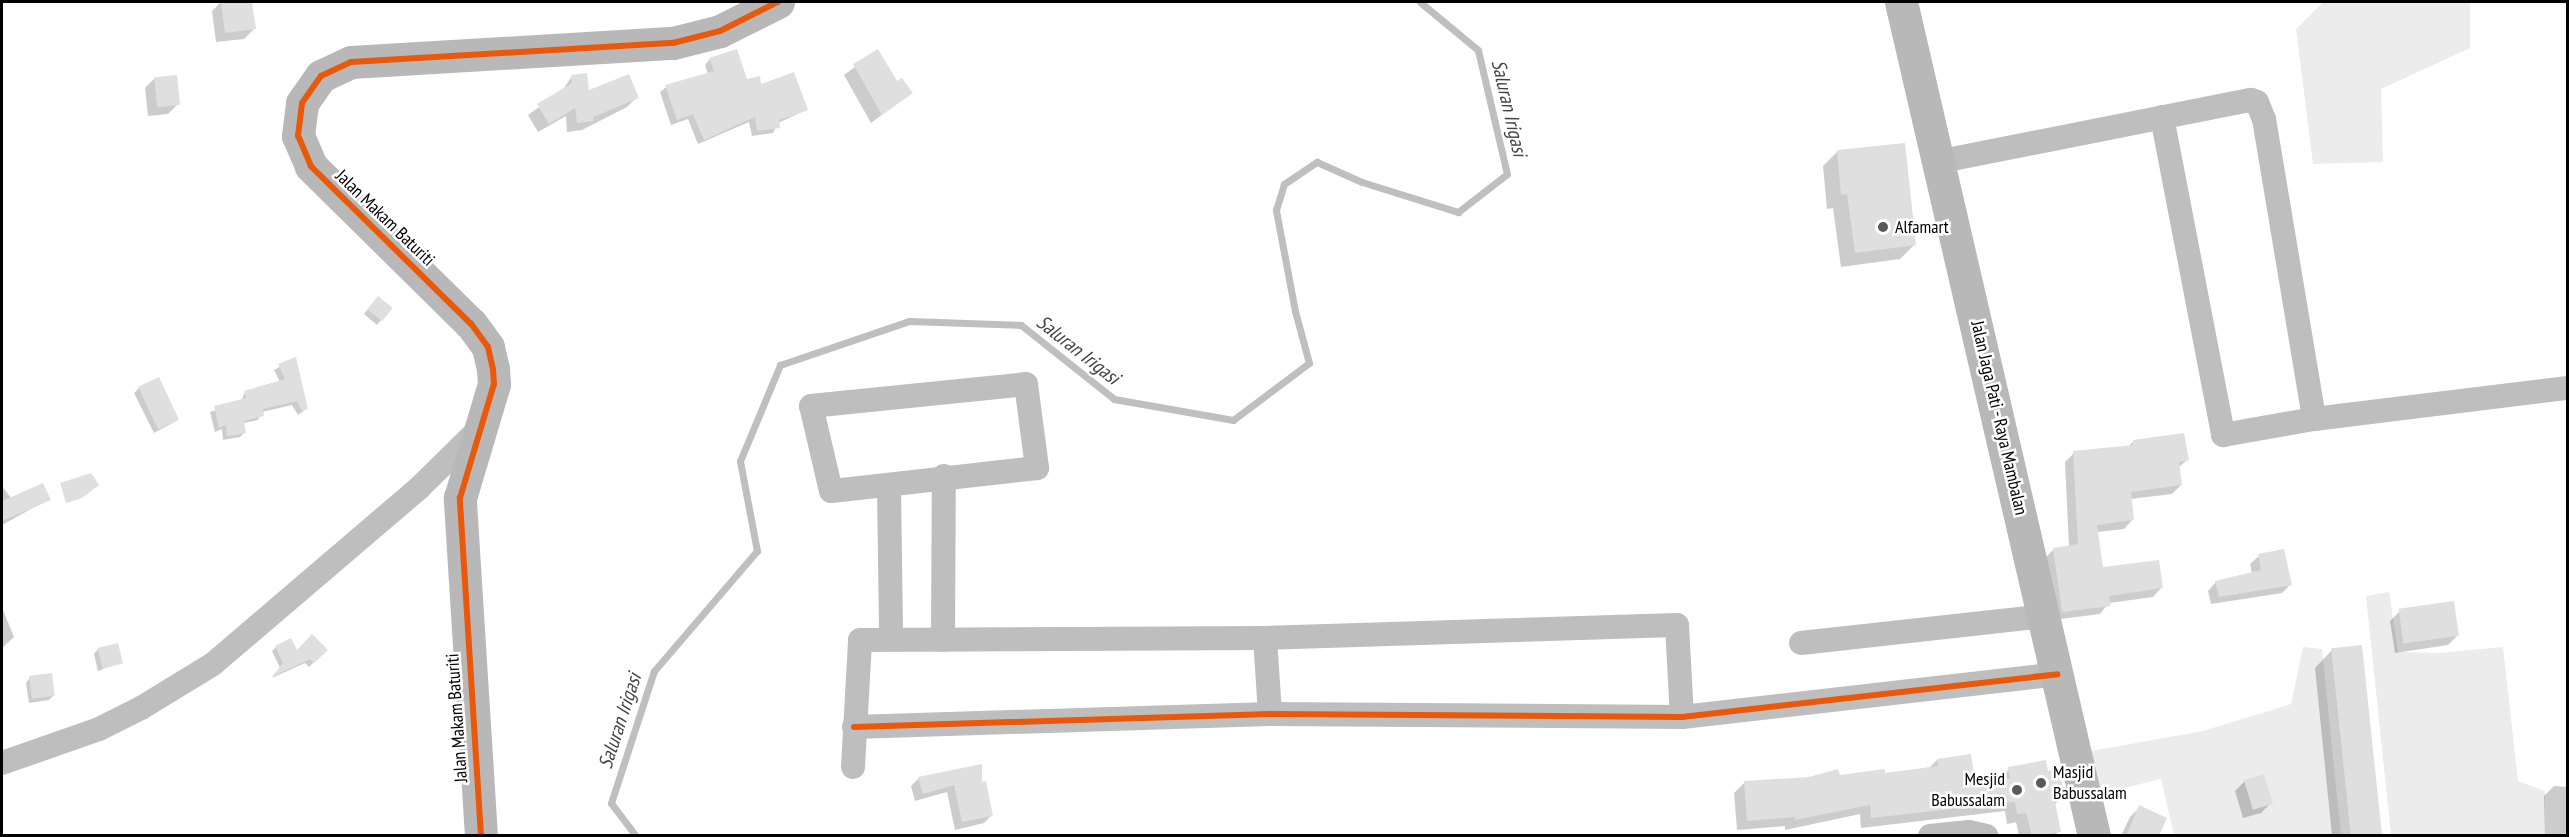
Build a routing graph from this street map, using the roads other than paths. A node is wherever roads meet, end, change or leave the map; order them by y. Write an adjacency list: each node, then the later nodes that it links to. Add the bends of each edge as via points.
1 (778, 2): 7 (street, Jalan Makam Baturiti, via 720,31 673,43 351,62 321,76 307,93 298,125 301,147 311,166 471,324 488,347 494,384)
2 (1901, 2): 4 (street, Jalan Jaga Pati - Raya Mambalan)
3 (2162, 117): 4 (street); 6 (street, via 2223,435); 6 (street, via 2251,100 2262,109)
4 (1937, 162): 10 (street, Jalan Jaga Pati - Raya Mambalan)
5 (2568, 388): 6 (street)
6 (2314, 419)
7 (478, 430): 19 (street, via 420,487 213,664 99,729); 21 (street, Jalan Makam Baturiti, via 460,498 460,515)
8 (944, 476): 9 (street); 9 (street, via 1037,468 1026,384 811,406 831,491); 13 (street)
9 (888, 487): 12 (street)
10 (2046, 616): 14 (street); 15 (street, Jalan Jaga Pati - Raya Mambalan)
11 (1265, 638): 13 (street); 16 (street); 17 (street, via 1677,625)
12 (891, 639): 13 (street); 18 (street, via 860,640)
13 (943, 640)
14 (1802, 643)
15 (2058, 674): 17 (street); 24 (street, Jalan Jaga Pati - Raya Mambalan)
16 (1270, 714): 17 (street); 18 (street)
17 (1682, 717)
18 (854, 727): 20 (street)
19 (2, 763)
20 (853, 767)
21 (481, 836)
22 (1930, 836): 23 (street, via 1972,832)
23 (1987, 836)
24 (2094, 836)

